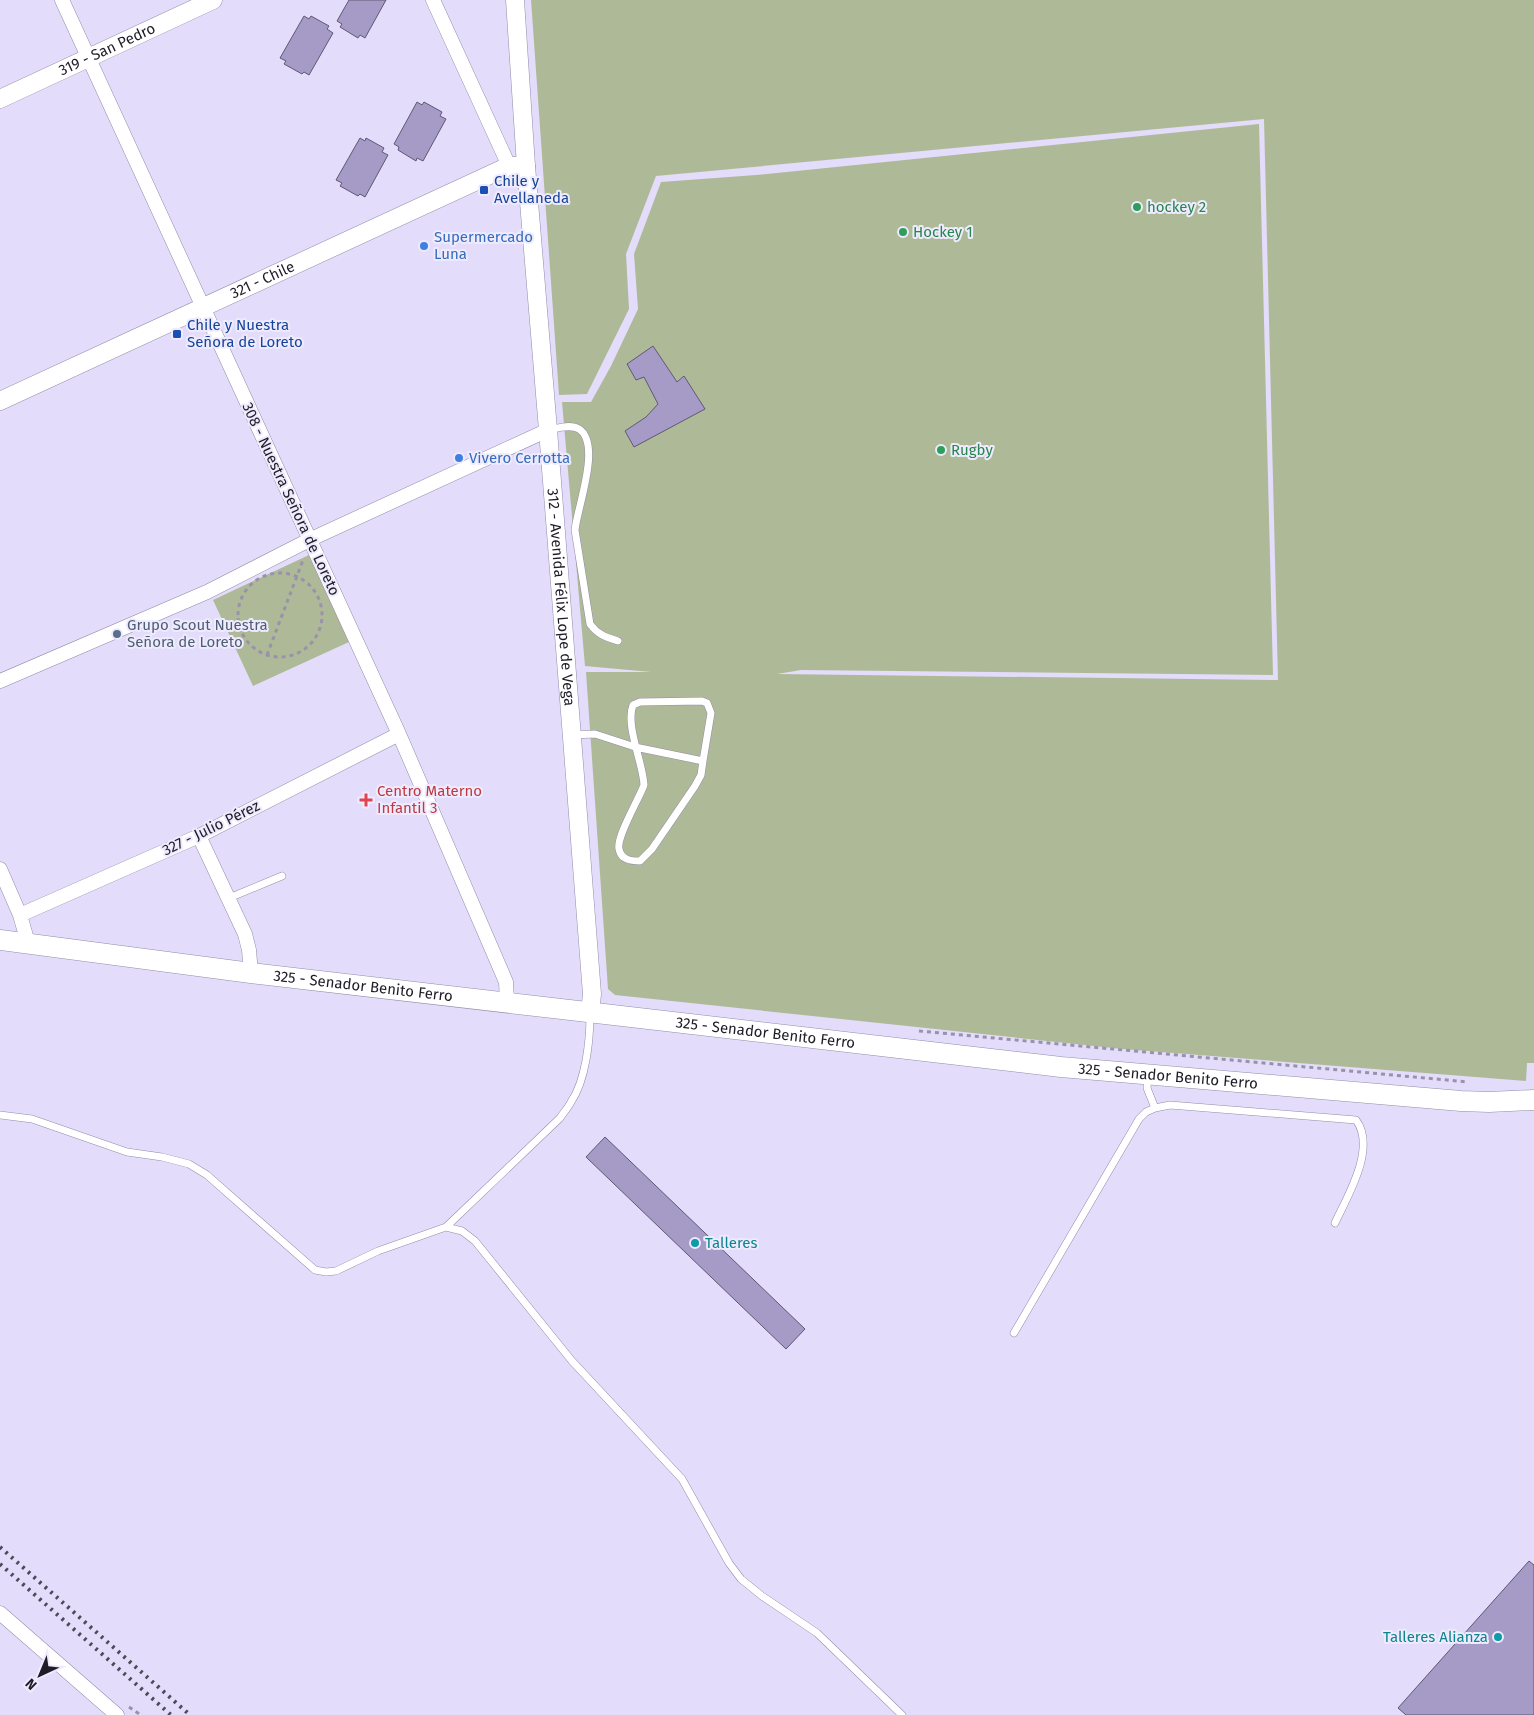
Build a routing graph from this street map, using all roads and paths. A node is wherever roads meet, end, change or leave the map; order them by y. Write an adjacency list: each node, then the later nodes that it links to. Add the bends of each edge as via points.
1 (62, 0): 5 (street, 308 - Nuestra Señora de Loreto)
2 (213, 0): 5 (street, 319 - San Pedro)
3 (433, 0): 7 (street)
4 (515, 0): 7 (street, 312 - Avenida Félix Lope de Vega)
5 (89, 58): 6 (street, 319 - San Pedro); 8 (street, 308 - Nuestra Señora de Loreto)
6 (0, 98)
7 (517, 166): 8 (street, 321 - Chile); 10 (street, 312 - Avenida Félix Lope de Vega)
8 (203, 306): 9 (street, 321 - Chile); 11 (street, 308 - Nuestra Señora de Loreto)
9 (0, 401)
10 (548, 430): 11 (street); 13 (lane, via 578,428 585,435 589,459 575,530 590,624 601,636); 17 (street, 312 - Avenida Félix Lope de Vega)
11 (309, 540): 15 (street, via 207,592); 16 (street, 308 - Nuestra Señora de Loreto)
12 (298, 578): 14 (path); 14 (path, via 310,586 318,598 322,620 318,635 296,654); 14 (path, via 283,574 268,576 255,582 242,600 238,614 244,636)
13 (618, 641)
14 (266, 655)
15 (0, 682)
16 (399, 734): 20 (street, 327 - Julio Pérez); 28 (street, 308 - Nuestra Señora de Loreto, via 506,982)
17 (572, 735): 18 (lane, via 595,734); 29 (street, 312 - Avenida Félix Lope de Vega, via 592,994)
18 (635, 747): 19 (lane); 19 (lane, via 633,705 640,702 707,702 711,714); 19 (lane, via 644,785 618,848 622,857 630,861 640,862 652,849 695,786)
19 (704, 761)
20 (199, 836): 23 (street); 24 (street, 327 - Julio Pérez)
21 (0, 869): 24 (street)
22 (282, 876): 23 (lane)
23 (229, 898): 27 (street, via 245,934)
24 (20, 915): 26 (street)
25 (0, 940): 26 (main road, 325 - Senador Benito Ferro)
26 (28, 943): 27 (main road, 325 - Senador Benito Ferro)
27 (251, 973): 28 (main road, 325 - Senador Benito Ferro)
28 (507, 1002): 29 (main road, 325 - Senador Benito Ferro)
29 (590, 1013): 31 (main road, 325 - Senador Benito Ferro); 37 (lane, via 590,1034 580,1086 572,1101 560,1118)
30 (914, 1031): 32 (path)
31 (1148, 1075): 33 (main road, 325 - Senador Benito Ferro, via 1461,1101); 34 (lane, via 1147,1088)
32 (1470, 1082)
33 (1534, 1100)
34 (1155, 1108): 36 (lane, via 1170,1105 1356,1120 1362,1133 1360,1168); 38 (lane, via 1139,1119)
35 (0, 1115): 37 (lane, via 32,1119 127,1152 189,1164 207,1175 315,1270 336,1271 378,1251)
36 (1335, 1223)
37 (446, 1227): 41 (lane, via 462,1231 475,1241 572,1361 682,1479 741,1579 817,1633)
38 (1014, 1333)
39 (0, 1613): 40 (street)
40 (117, 1715)
41 (902, 1715)

